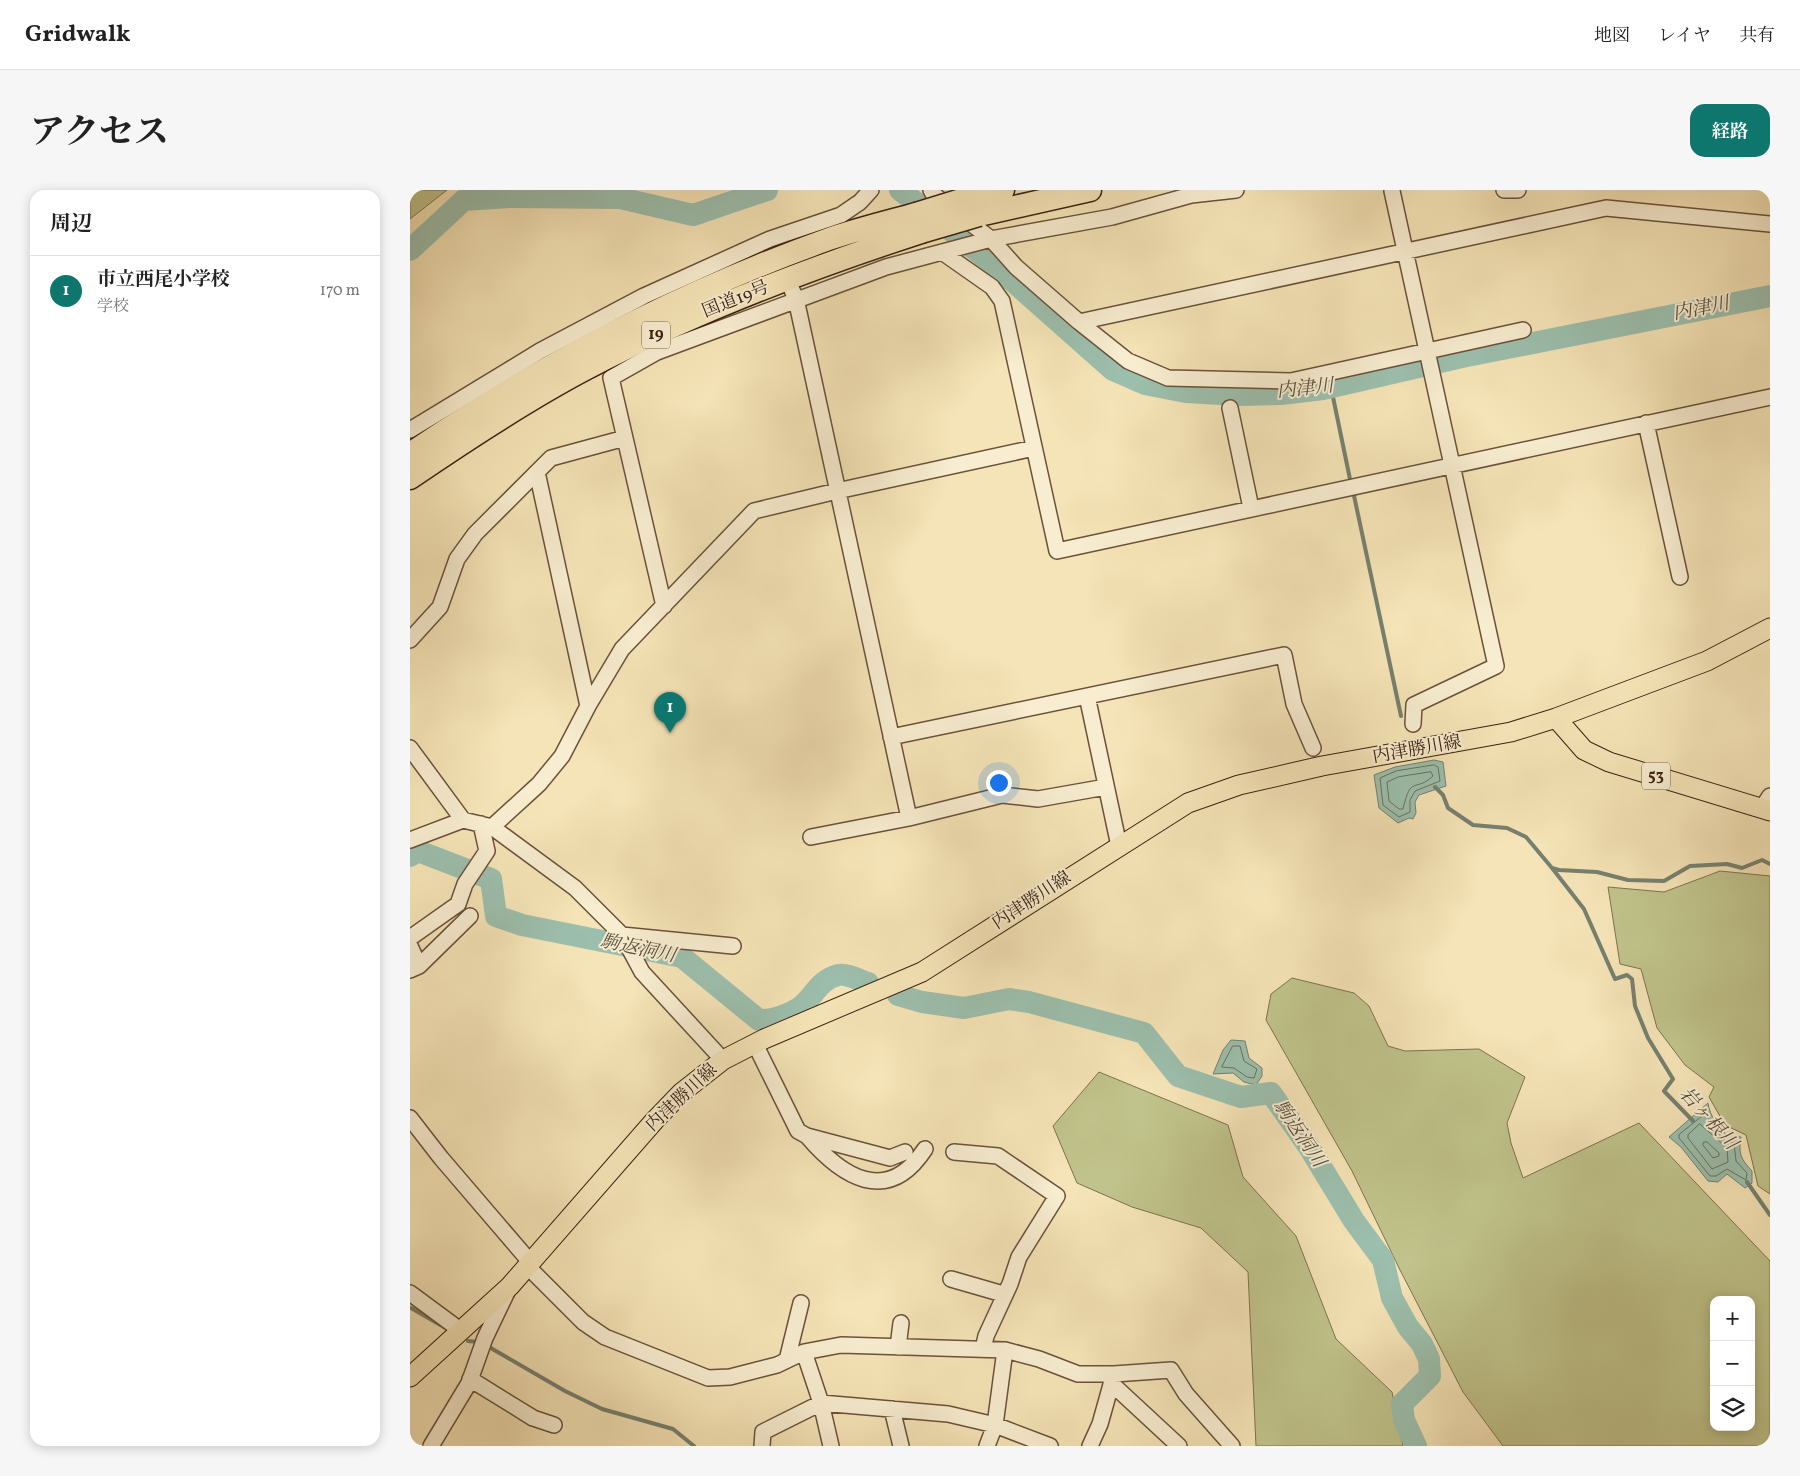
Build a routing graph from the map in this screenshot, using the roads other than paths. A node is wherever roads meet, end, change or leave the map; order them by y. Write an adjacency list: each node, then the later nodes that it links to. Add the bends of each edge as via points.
1 (871, 190): 22 (street, via 841,215 644,296 540,351)
2 (931, 190): 12 (street)
3 (1003, 190): 9 (highway, 国道19号 / 19)
4 (1090, 190): 9 (highway, 国道19号 / 19)
5 (1236, 190): 12 (street, via 1191,195 1112,217)
6 (1390, 190): 14 (street)
7 (1504, 190): 8 (street)
8 (1518, 190)
9 (975, 206): 10 (highway, 国道19号 / 19, bridge)
10 (918, 223): 25 (highway, 国道19号 / 19, via 830,239 683,298 579,350 466,416); 28 (highway, 国道19号 / 19, via 677,325 587,368 478,432)
11 (1770, 224): 14 (street, via 1606,208)
12 (986, 241): 13 (street); 16 (street)
13 (948, 251): 15 (street); 24 (street, via 992,287 1002,301)
14 (1406, 253): 16 (street); 18 (street)
15 (794, 295): 23 (street, via 657,352 610,378); 29 (street)
16 (1079, 322): 18 (street, via 1128,360 1168,378 1291,381)
17 (1523, 330): 18 (street)
18 (1426, 350): 26 (street)
19 (1770, 397): 21 (street)
20 (1230, 408): 30 (street)
21 (1646, 423): 26 (street); 31 (street)
22 (410, 430)
23 (625, 438): 27 (street, via 551,458); 32 (street)
24 (1034, 448): 29 (street); 30 (street, via 1057,551)
25 (410, 454)
26 (1452, 464): 30 (street); 38 (street, via 1496,666 1414,705)
27 (537, 472): 34 (street, via 475,534 457,559 440,608); 36 (street)
28 (410, 478)
29 (837, 491): 32 (street, via 754,511); 39 (street)
30 (1252, 508)
31 (1680, 577)
32 (664, 606): 36 (street, via 622,649)
33 (1770, 628): 37 (main road, 内津勝川線, via 1707,661)
34 (410, 640)
35 (1087, 696): 39 (street); 41 (street, via 1284,655 1294,704); 42 (street)
36 (588, 706): 46 (street, via 562,756 540,784)
37 (1556, 718): 43 (main road, 53, via 1584,750 1609,762); 49 (main road, 内津勝川線, via 1511,732 1322,766 1240,785 1188,803)
38 (1413, 724)
39 (891, 737): 44 (street)
40 (410, 748): 45 (street)
41 (1313, 748)
42 (1106, 787): 44 (street, via 1038,798 1002,795); 49 (street)
43 (1767, 805)
44 (909, 818): 47 (street)
45 (463, 820): 46 (street); 48 (street)
46 (487, 826): 51 (street, via 575,888); 52 (street, via 487,851 465,884 458,904)
47 (810, 837)
48 (410, 840)
49 (1120, 846): 56 (main road, 内津勝川線, via 922,972)
50 (470, 916): 55 (street)
51 (622, 935): 54 (street); 57 (street, via 642,972)
52 (410, 938)
53 (410, 946): 55 (street)
54 (733, 946)
55 (414, 968)
56 (755, 1044): 57 (main road, 内津勝川線); 59 (street, via 798,1130)
57 (723, 1060): 63 (main road, 内津勝川線, via 681,1093 655,1120)
58 (410, 1118): 63 (street)
59 (807, 1136): 60 (street, via 825,1157 850,1176 865,1181 881,1180 908,1170); 61 (street, via 890,1158)
60 (925, 1149)
61 (905, 1152)
62 (954, 1152): 67 (street, via 998,1156 1057,1196 1019,1257)
63 (529, 1265): 65 (main road, 内津勝川線); 75 (street, via 583,1322 605,1336 708,1378 730,1377)
64 (951, 1279): 67 (street)
65 (510, 1286): 70 (main road, 内津勝川線); 77 (street)
66 (410, 1293): 70 (street)
67 (1003, 1294): 72 (street)
68 (801, 1303): 75 (street)
69 (901, 1323): 71 (street)
70 (460, 1330): 76 (main road, 内津勝川線)
71 (898, 1347): 72 (street); 74 (street, via 841,1345)
72 (983, 1349): 73 (street)
73 (1005, 1350): 78 (street, via 1078,1374); 81 (street)
74 (804, 1352): 75 (street); 79 (street)
75 (787, 1360)
76 (410, 1377)
77 (470, 1379): 82 (street, via 533,1418); 83 (street)
78 (1113, 1379): 89 (street); 90 (street); 91 (street, via 1171,1370 1204,1416)
79 (821, 1403): 80 (street); 84 (street, via 763,1432); 85 (street)
80 (892, 1409): 81 (street, via 948,1414); 86 (street)
81 (994, 1424): 87 (street); 88 (street)
82 (554, 1425)
83 (431, 1446)
84 (762, 1446)
85 (831, 1446)
86 (901, 1446)
87 (987, 1446)
88 (1050, 1446)
89 (1090, 1446)
90 (1179, 1446)
91 (1232, 1446)

